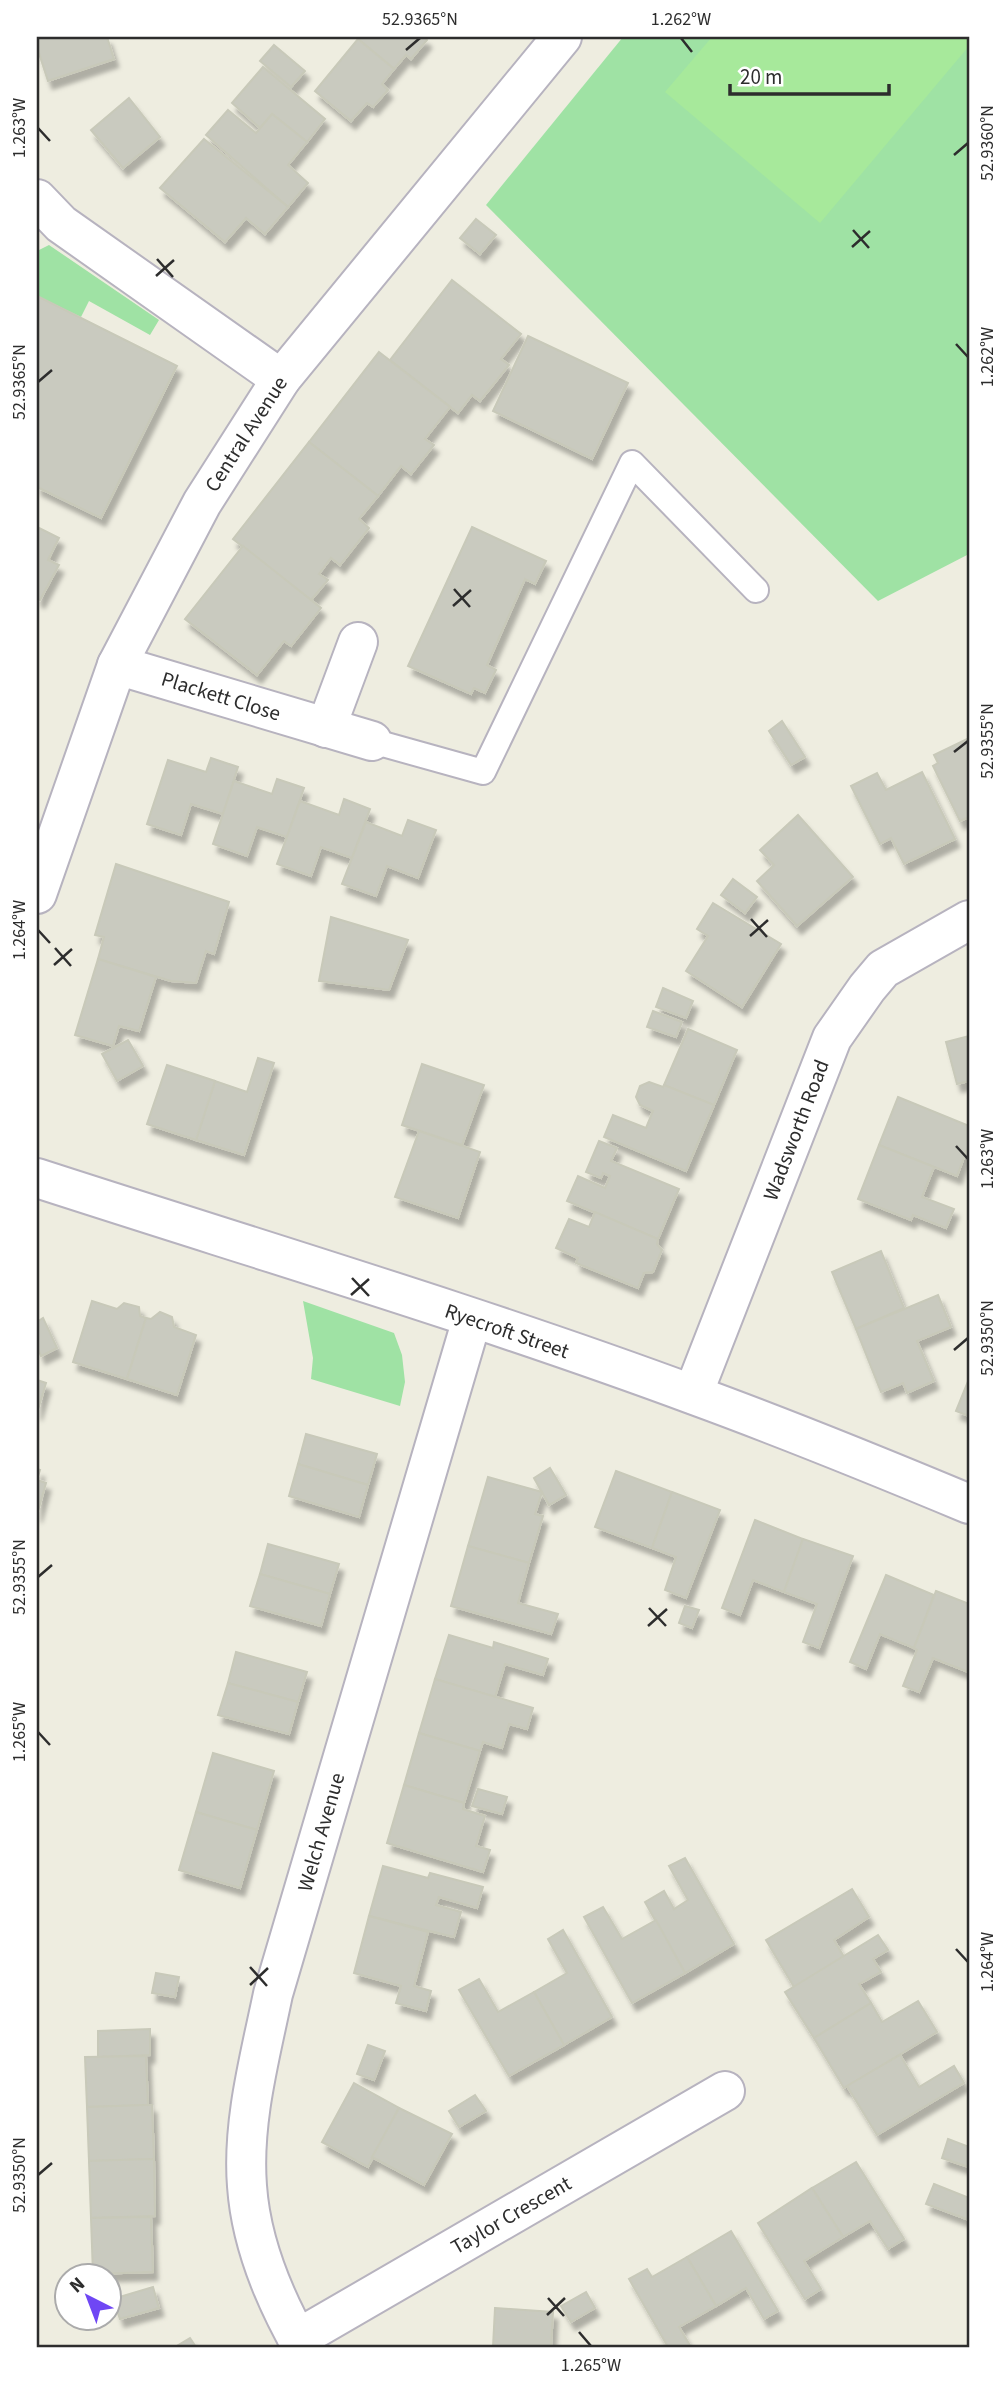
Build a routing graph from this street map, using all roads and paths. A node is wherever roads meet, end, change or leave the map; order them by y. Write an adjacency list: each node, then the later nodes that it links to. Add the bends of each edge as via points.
1 (562, 37): 3 (street, Central Avenue)
2 (37, 199): 3 (street, via 61,223)
3 (281, 379): 6 (street, Central Avenue, via 202,503)
4 (756, 590): 8 (lane, via 632,463 483,772)
5 (358, 642): 7 (street)
6 (117, 665): 7 (street, Plackett Close); 9 (street, Central Avenue)
7 (326, 728): 8 (street, Plackett Close)
8 (372, 741)
9 (37, 894)
10 (969, 920): 13 (street, Wadsworth Road, via 883,970 832,1038)
11 (37, 1178): 12 (street, Ryecroft Street)
12 (472, 1319): 13 (street, Ryecroft Street); 16 (street, Welch Avenue, via 273,1994 255,2079 247,2186 254,2228 267,2278)
13 (693, 1394): 14 (street, Ryecroft Street)
14 (969, 1504)
15 (725, 2091): 16 (street, Taylor Crescent)
16 (300, 2343)

